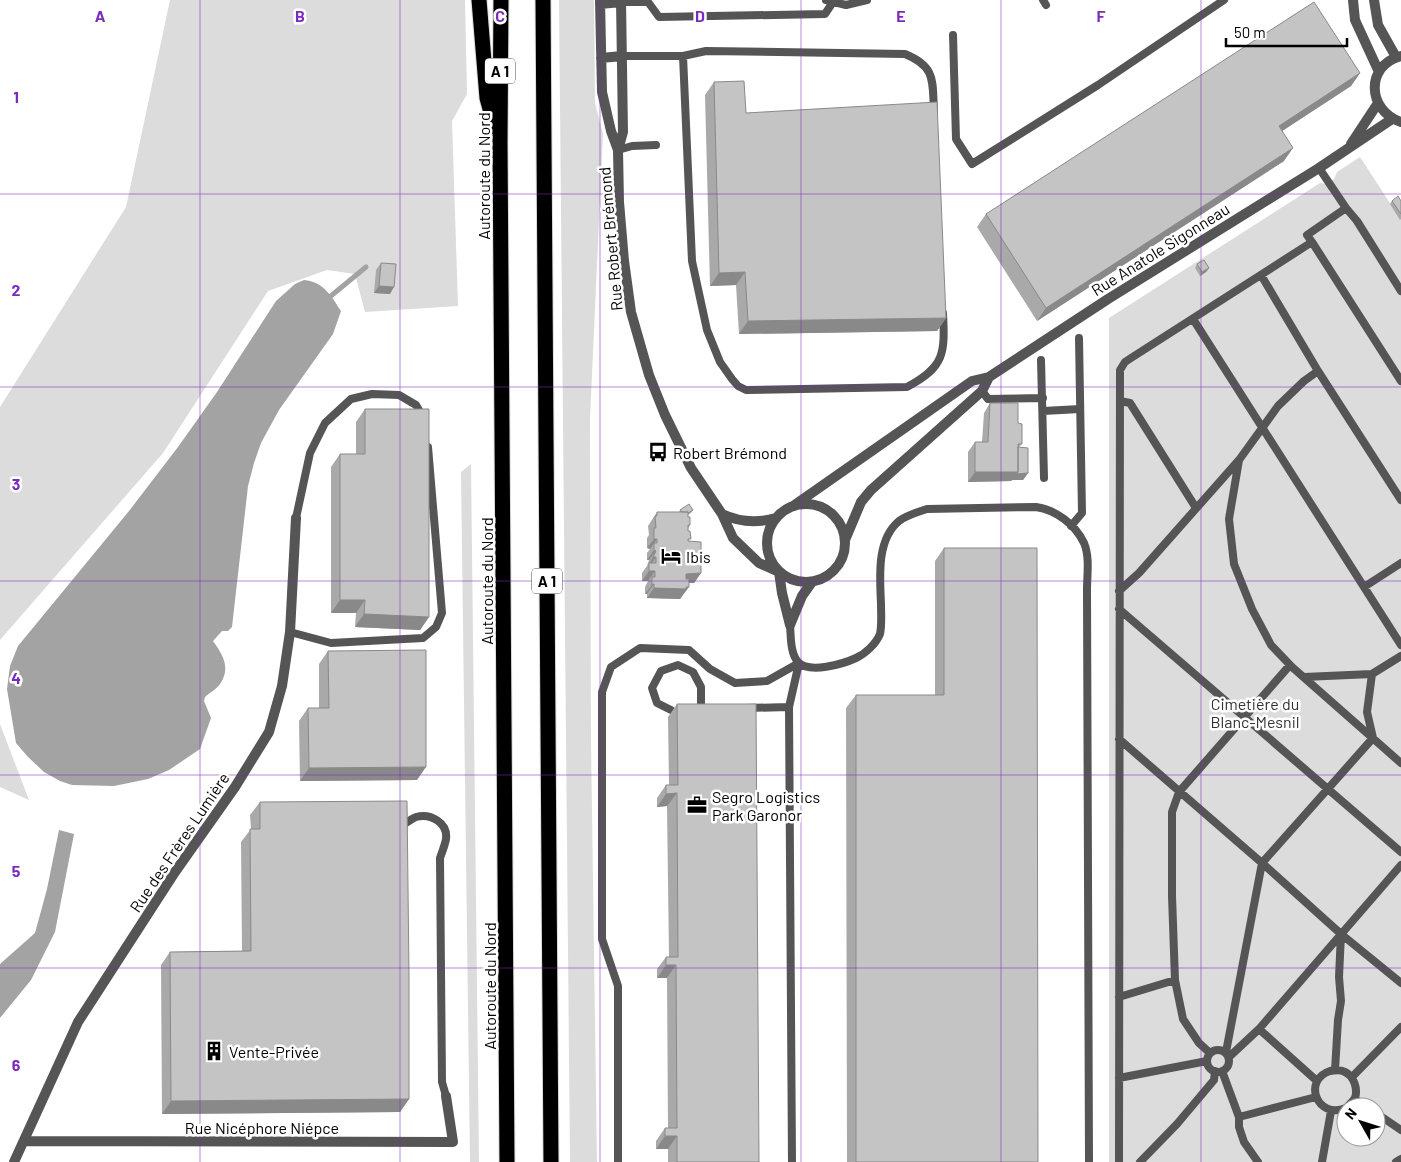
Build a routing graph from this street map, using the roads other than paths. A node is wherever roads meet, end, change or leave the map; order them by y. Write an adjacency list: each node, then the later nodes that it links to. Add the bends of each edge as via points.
1 (479, 0): 21 (highway, via 486,98)
2 (501, 0): 21 (highway, Autoroute du Nord / A 1)
3 (543, 0): 110 (highway, A 1)
4 (867, 0): 10 (lane, via 846,5)
5 (1224, 0): 12 (lane, via 1098,85 972,164 956,139)
6 (1353, 0): 17 (street, via 1355,20)
7 (1374, 0): 15 (street, via 1378,25)
8 (621, 1): 9 (lane); 11 (street, Rue Robert Brémond); 13 (street, Rue Robert Brémond)
9 (649, 1): 10 (lane, via 659,17 825,14)
10 (830, 1)
11 (600, 2): 16 (street, Rue Robert Brémond)
12 (953, 35)
13 (622, 56): 14 (lane); 16 (street); 24 (street, Rue Robert Brémond, via 623,132)
14 (683, 56): 20 (lane, via 706,51 906,54 922,62 932,75); 30 (lane, via 692,261 707,330 720,362 738,386 746,390 907,387 926,376 939,362 944,338)
15 (1399, 57): 17 (street)
16 (602, 58): 24 (street, Rue Robert Brémond, via 602,92)
17 (1379, 72): 18 (street, via 1375,82)
18 (1378, 103): 19 (street, Rue Anatole Sigonneau); 23 (street, Rue Anatole Sigonneau)
19 (1397, 121): 23 (street, Rue Anatole Sigonneau)
20 (934, 122)
21 (500, 142): 109 (highway, Autoroute du Nord / A 1)
22 (656, 145): 24 (lane)
23 (1348, 149): 25 (street, Rue Anatole Sigonneau)
24 (618, 150): 50 (street, Rue Robert Brémond, via 624,261 638,342 668,422 691,468)
25 (1318, 168): 26 (lane); 35 (street, Rue Anatole Sigonneau)
26 (1346, 208): 27 (lane, via 1307,235); 29 (lane)
27 (1312, 242): 28 (lane); 36 (lane)
28 (1260, 275): 31 (lane); 34 (lane)
29 (1401, 291)
30 (943, 301)
31 (1193, 318): 39 (lane, via 1125,362 1120,370); 42 (lane)
32 (1079, 338): 40 (lane)
33 (1041, 360): 38 (lane)
34 (1318, 371): 42 (lane, via 1278,406); 47 (lane)
35 (989, 377): 37 (street); 48 (street, Rue Anatole Sigonneau, via 972,381)
36 (1401, 381)
37 (982, 391): 38 (lane, via 988,399); 54 (street, via 870,490 861,502)
38 (1043, 398): 41 (lane)
39 (1120, 401): 49 (lane, via 1130,403); 59 (lane)
40 (1080, 410): 41 (lane); 53 (lane, via 1082,513)
41 (1043, 411): 46 (lane)
42 (1262, 428): 45 (lane); 58 (lane)
43 (426, 429): 51 (lane, via 425,420 416,405 399,395 372,394 351,399 325,423 310,453)
44 (427, 439): 62 (lane, via 442,613 436,627 423,638 331,643)
45 (1239, 460): 49 (lane); 66 (lane, via 1229,519 1234,564 1271,645)
46 (1044, 478)
47 (1401, 500)
48 (793, 506): 52 (street); 54 (street, via 816,505 828,510 842,528)
49 (1196, 508): 59 (lane)
50 (722, 514): 52 (street, via 734,520); 56 (street, Rue Robert Brémond, via 733,538 759,563)
51 (296, 518): 62 (street, Rue des Frères Lumière)
52 (776, 518): 56 (street, via 767,540 772,563)
53 (1071, 526): 65 (lane, via 1058,514 1036,507 927,509 914,513 899,522 885,546 881,560 881,624 873,645 856,658 819,668); 113 (lane, via 1084,544 1087,556)
54 (845, 540): 57 (street, via 845,551 837,567 823,579)
55 (1401, 563): 58 (lane)
56 (779, 572): 57 (street, via 789,579); 61 (street)
57 (812, 582): 61 (street, via 802,596)
58 (1364, 587): 63 (lane)
59 (1119, 591): 60 (lane)
60 (1119, 609): 74 (lane); 77 (lane)
61 (790, 625): 65 (lane)
62 (290, 632): 106 (street, Rue des Frères Lumière, via 282,686 269,732 78,1022)
63 (1401, 645)
64 (1401, 656): 67 (lane)
65 (798, 663): 69 (lane); 111 (lane, via 767,681 735,683 710,669 689,650 640,648 611,667 602,692 602,939 618,986)
66 (1290, 664): 68 (lane); 74 (lane)
67 (1372, 674): 68 (lane); 76 (lane, via 1367,712)
68 (1304, 677): 76 (lane)
69 (789, 707): 70 (lane); 112 (lane)
70 (740, 708)
71 (710, 709): 73 (lane)
72 (681, 710): 75 (lane, bridge, via 671,710 657,703 652,688 661,671 678,665 693,672 701,687)
73 (691, 710)
74 (1245, 717): 79 (lane); 80 (lane)
75 (701, 724)
76 (1373, 738): 78 (lane); 79 (lane)
77 (1119, 739): 80 (lane); 88 (lane)
78 (1401, 763)
79 (1328, 789): 82 (lane); 83 (lane)
80 (1179, 792): 83 (lane); 86 (lane, via 1172,812)
81 (406, 823): 98 (lane, via 415,817 435,818 444,826 446,838 440,858 442,1082)
82 (1401, 852)
83 (1262, 863): 85 (lane); 91 (lane)
84 (1401, 865): 85 (lane)
85 (1341, 934): 87 (lane); 90 (lane); 93 (lane, via 1341,1001)
86 (1175, 980): 88 (lane); 92 (lane, via 1183,1019)
87 (1401, 984)
88 (1119, 997): 95 (lane)
89 (1401, 1027): 96 (lane)
90 (1259, 1029): 91 (lane); 97 (lane)
91 (1227, 1055): 92 (lane, via 1215,1050); 94 (lane, via 1227,1068)
92 (1208, 1057): 94 (lane, via 1209,1067); 95 (lane)
93 (1335, 1070): 96 (lane); 97 (lane, via 1325,1073)
94 (1218, 1071): 103 (lane); 115 (lane, via 1214,1080)
95 (1119, 1078): 114 (lane)
96 (1352, 1078): 100 (lane, via 1356,1088)
97 (1317, 1081): 99 (lane)
98 (446, 1096): 106 (street, Rue Nicéphore Niépce, via 452,1142)
99 (1316, 1097): 102 (lane, via 1322,1106); 103 (lane)
100 (1354, 1097)
101 (1336, 1110): 102 (lane)
102 (1332, 1111): 117 (lane)
103 (1239, 1117): 116 (lane, via 1244,1142)
104 (1386, 1120): 105 (lane)
105 (1401, 1130)
106 (24, 1141): 108 (street, Rue des Frères Lumière)
107 (1401, 1159): 118 (lane)
108 (14, 1162)
109 (507, 1162)
110 (551, 1162)
111 (618, 1162)
112 (792, 1162)
113 (1089, 1162)
114 (1119, 1162)
115 (1140, 1162)
116 (1258, 1162)
117 (1322, 1162)
118 (1396, 1162)

